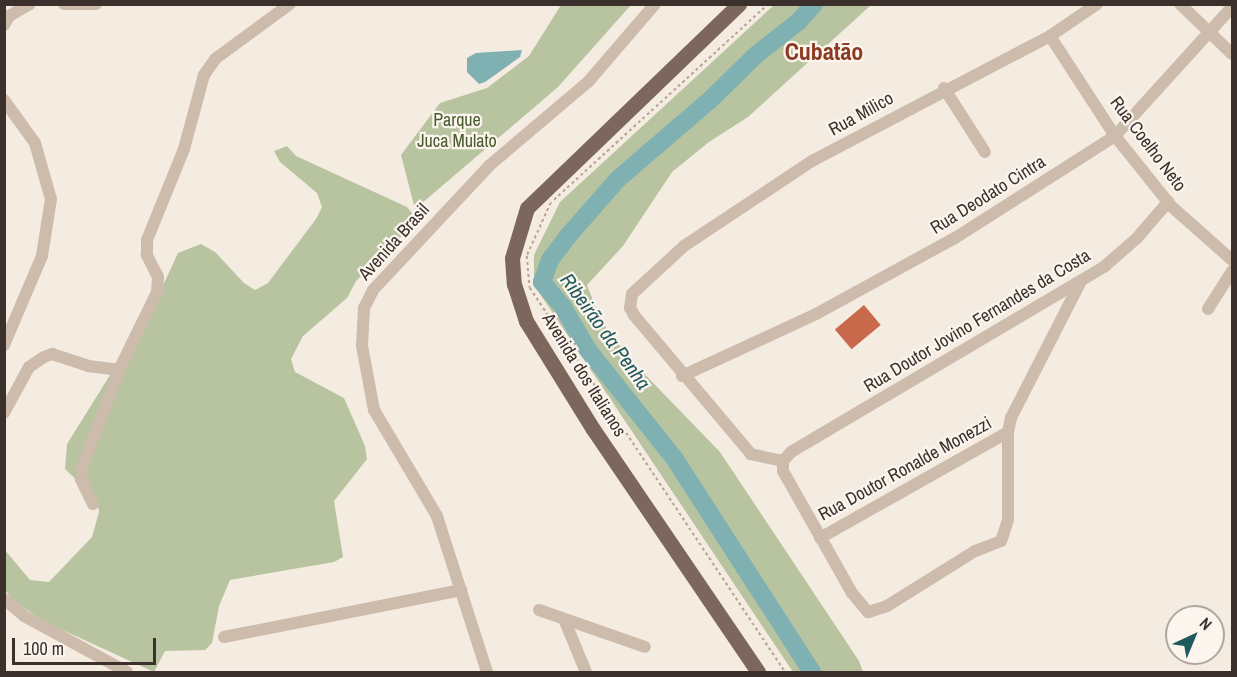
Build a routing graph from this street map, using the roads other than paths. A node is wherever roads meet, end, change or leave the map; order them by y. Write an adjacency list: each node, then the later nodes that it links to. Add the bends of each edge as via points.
1 (30, 4): 10 (street, via 9,16)
2 (64, 4): 3 (street)
3 (96, 4)
4 (290, 4): 24 (street, via 215,59 204,75 184,149 147,240 147,255 158,277 157,292)
5 (655, 4): 31 (street, Avenida Brasil, via 574,95 490,165 373,290 364,308 362,346 374,410 437,516)
6 (739, 4): 40 (main road, Avenida dos Italianos, via 527,208 512,258 514,284 526,321 593,429)
7 (1097, 4): 12 (street, Rua Milico)
8 (1180, 4): 11 (street)
9 (1233, 7): 11 (street, Rua Deodato Cintra)
10 (4, 25)
11 (1208, 33): 13 (street); 16 (street, Rua Deodato Cintra)
12 (1050, 36): 14 (street, Rua Milico); 16 (street, Rua Coelho Neto)
13 (1233, 54)
14 (944, 88): 17 (street); 25 (street, Rua Milico, via 812,161 684,246 632,294 630,308)
15 (4, 100): 23 (street, via 35,143 51,199 42,256)
16 (1115, 136): 18 (street, Rua Coelho Neto); 25 (street, Rua Deodato Cintra, via 955,238 816,314)
17 (986, 152)
18 (1168, 202): 19 (street, Rua Coelho Neto); 21 (street, Rua Doutor Jovino Fernandes da Costa, via 1137,238)
19 (1233, 261)
20 (1233, 271): 22 (street)
21 (1081, 281): 27 (street); 28 (street, Rua Doutor Jovino Fernandes da Costa)
22 (1208, 309)
23 (4, 345)
24 (119, 370): 26 (street, via 88,366 52,354 29,367); 29 (street, via 82,468 81,479)
25 (682, 376): 28 (street, Rua Milico, via 752,454)
26 (4, 413)
27 (1008, 432): 30 (street, Rua Doutor Ronalde Monezzi); 30 (street, via 1008,520 1001,541 975,551 887,606 868,612 852,593)
28 (787, 456): 30 (street, via 783,471)
29 (93, 504)
30 (820, 538)
31 (461, 590): 35 (street); 38 (street, Avenida Brasil)
32 (4, 599): 37 (street, via 24,616)
33 (539, 610): 34 (street)
34 (564, 619): 36 (street); 39 (street)
35 (224, 637)
36 (645, 647)
37 (127, 672)
38 (487, 672)
39 (586, 672)
40 (758, 672)

